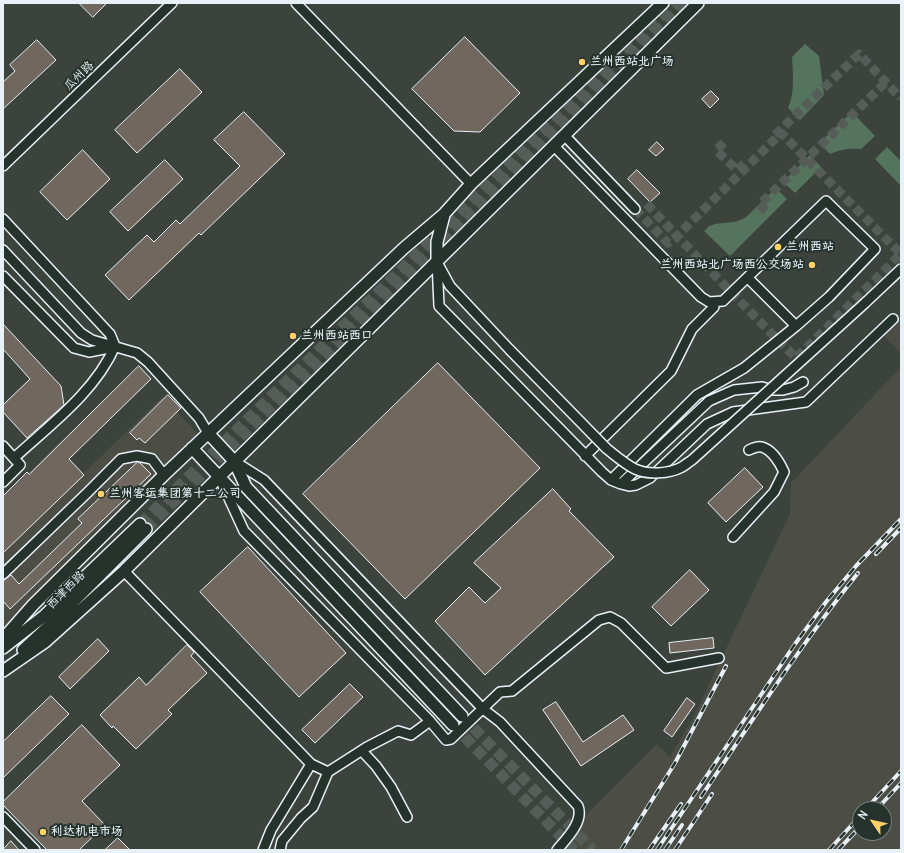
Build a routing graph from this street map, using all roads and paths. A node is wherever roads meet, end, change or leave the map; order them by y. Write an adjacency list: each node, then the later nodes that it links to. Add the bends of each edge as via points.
1 (172, 3): 7 (street, 瓜州路)
2 (296, 3): 8 (street)
3 (663, 3): 8 (main road)
4 (698, 3): 5 (main road, 西津西路)
5 (564, 136): 6 (main road, 西津西路); 9 (street)
6 (554, 146): 13 (main road, 西津西路); 16 (street, via 701,297 709,302 724,302)
7 (3, 166)
8 (471, 184): 10 (main road)
9 (635, 209)
10 (444, 214): 13 (main road, via 438,232); 22 (main road, via 404,248)
11 (3, 219): 20 (street, via 110,334)
12 (3, 250): 20 (street, via 81,332 92,340)
13 (437, 261): 14 (street, bridge, via 450,286 607,449 637,470 650,472 666,472 681,468 692,460); 26 (street, via 439,306); 28 (main road, 西津西路)
14 (901, 269)
15 (3, 276): 20 (street, via 74,348 89,352)
16 (748, 278): 19 (street); 19 (street, via 826,201 874,249 829,297)
17 (714, 307): 26 (street, via 692,329 671,371)
18 (893, 319): 33 (street, via 806,402 733,412 708,424 643,482 629,486)
19 (796, 326): 31 (street, via 744,368 697,395)
20 (115, 346): 22 (street, via 137,353 148,362 199,418); 27 (street, via 109,361 88,389)
21 (803, 382): 33 (street, via 783,390 762,387 734,390 709,401)
22 (208, 433): 24 (main road); 28 (main road)
23 (3, 446): 27 (street)
24 (192, 448): 29 (main road); 30 (main road)
25 (750, 450): 34 (street, via 761,446 781,464 784,472 774,492)
26 (585, 456): 31 (street)
27 (14, 458): 32 (street, via 20,465)
28 (234, 461): 30 (main road, 西津西路); 41 (street, via 264,480); 42 (main road, via 246,487)
29 (164, 475): 36 (street, via 152,459 137,456 121,459); 37 (main road, via 33,605)
30 (219, 476): 35 (main road, 西津西路); 43 (street, via 244,531); 44 (main road)
31 (611, 480): 33 (street)
32 (3, 482)
33 (621, 484)
34 (733, 537)
35 (124, 571): 40 (main road, 西津西路, via 45,642); 46 (street)
36 (3, 574)
37 (3, 639)
38 (3, 648): 40 (main road, 西津西路, via 44,616 143,526 51,624)
39 (719, 658): 41 (street, via 666,668 621,623 610,617 599,620 512,691 500,692)
40 (3, 670)
41 (483, 709): 43 (street, via 446,740); 53 (street, via 500,722 578,806 577,824)
42 (462, 716)
43 (430, 721): 45 (street, via 411,735 398,731)
44 (452, 725)
45 (362, 751): 47 (street); 49 (street, via 376,766)
46 (311, 764): 47 (street); 51 (street, via 271,830)
47 (328, 772): 52 (street, via 313,807 282,841)
48 (3, 817): 50 (street)
49 (407, 817)
50 (35, 850)
51 (263, 850)
52 (280, 850)
53 (557, 850)

